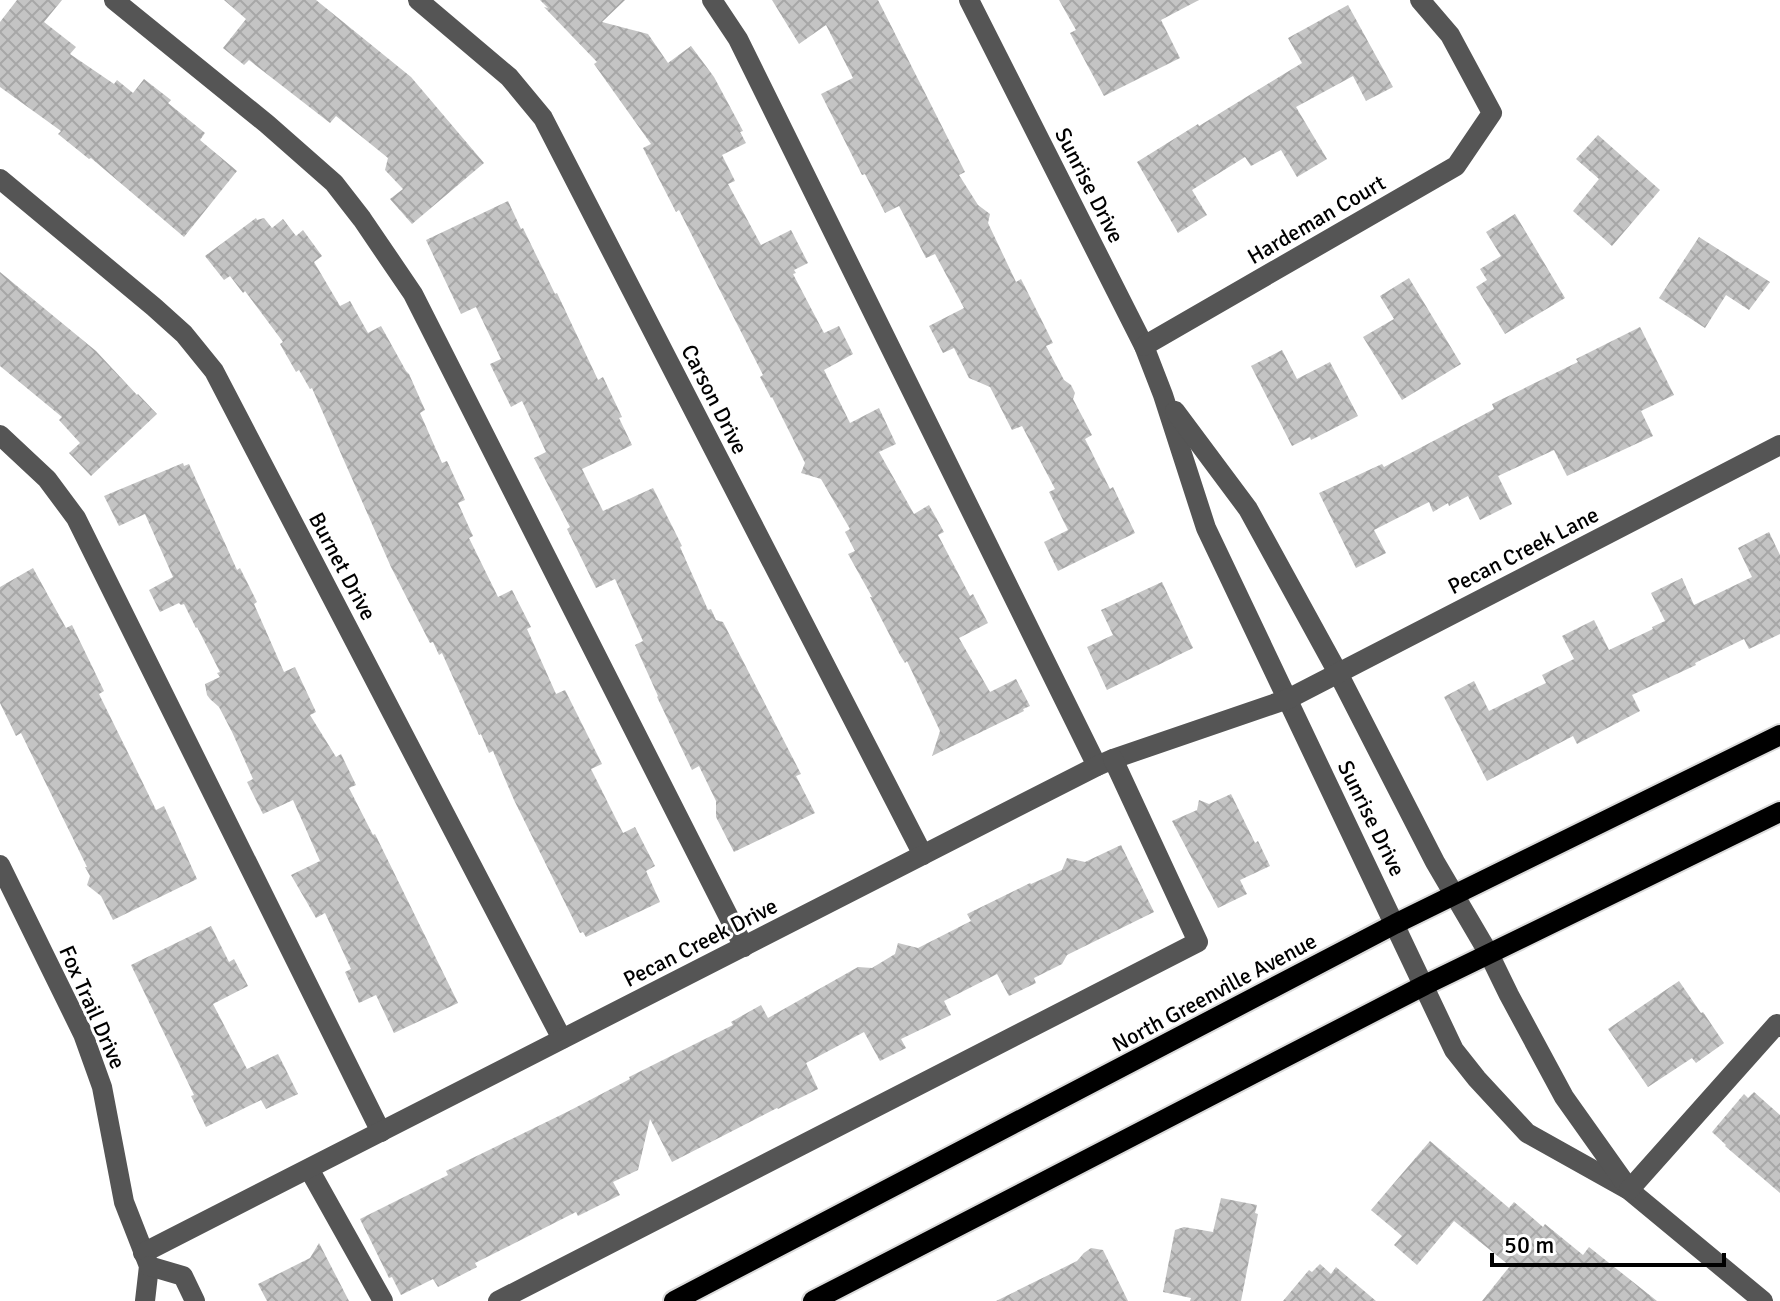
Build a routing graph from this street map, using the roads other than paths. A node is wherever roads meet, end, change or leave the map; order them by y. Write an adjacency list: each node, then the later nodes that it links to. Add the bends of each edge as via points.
1 (114, 0): 20 (street, via 334,183 413,294)
2 (418, 0): 16 (street, Carson Drive, via 509,77 543,118)
3 (712, 0): 14 (street, via 738,39)
4 (969, 0): 7 (street, Sunrise Drive)
5 (1420, 0): 7 (street, Hardeman Court, via 1450,35 1492,113 1456,166)
6 (0, 179): 24 (street, Burnet Drive, via 154,307 214,371)
7 (1144, 346): 8 (street, Sunrise Drive)
8 (1163, 395): 11 (street, Sunrise Drive, via 1248,509); 12 (street, Sunrise Drive, via 1206,528)
9 (0, 435): 25 (street, via 47,479 76,518)
10 (1780, 445): 11 (street, Pecan Creek Lane)
11 (1338, 673): 12 (street, Pecan Creek Lane); 18 (street, Sunrise Drive)
12 (1288, 699): 14 (street, Pecan Creek Drive); 19 (street, Sunrise Drive)
13 (1780, 735): 18 (main road, North Greenville Avenue)
14 (1105, 763): 16 (street, Pecan Creek Drive); 32 (street, via 1198,942)
15 (1780, 812): 21 (main road)
16 (923, 855): 20 (street, Pecan Creek Drive)
17 (0, 865): 28 (street, Fox Trail Drive, via 83,1034 102,1087 124,1202)
18 (1454, 894): 19 (main road, North Greenville Avenue); 21 (street, Sunrise Drive)
19 (1395, 924): 22 (street, Sunrise Drive); 33 (main road, North Greenville Avenue)
20 (744, 947): 24 (street, Pecan Creek Drive)
21 (1489, 954): 22 (main road); 27 (street, Sunrise Drive, via 1564,1097)
22 (1425, 985): 27 (street, Sunrise Drive, via 1454,1050 1527,1133); 34 (main road)
23 (1780, 1027): 27 (street, via 1777,1024)
24 (562, 1039): 25 (street, Pecan Creek Drive)
25 (381, 1132): 26 (street, Pecan Creek Drive)
26 (309, 1169): 28 (street, Pecan Creek Drive); 31 (street)
27 (1629, 1190): 35 (street, Sunrise Drive)
28 (146, 1259): 29 (street, Fox Trail Drive); 30 (street, via 183,1276)
29 (145, 1301)
30 (195, 1301)
31 (383, 1301)
32 (498, 1301)
33 (674, 1301)
34 (813, 1301)
35 (1763, 1301)

